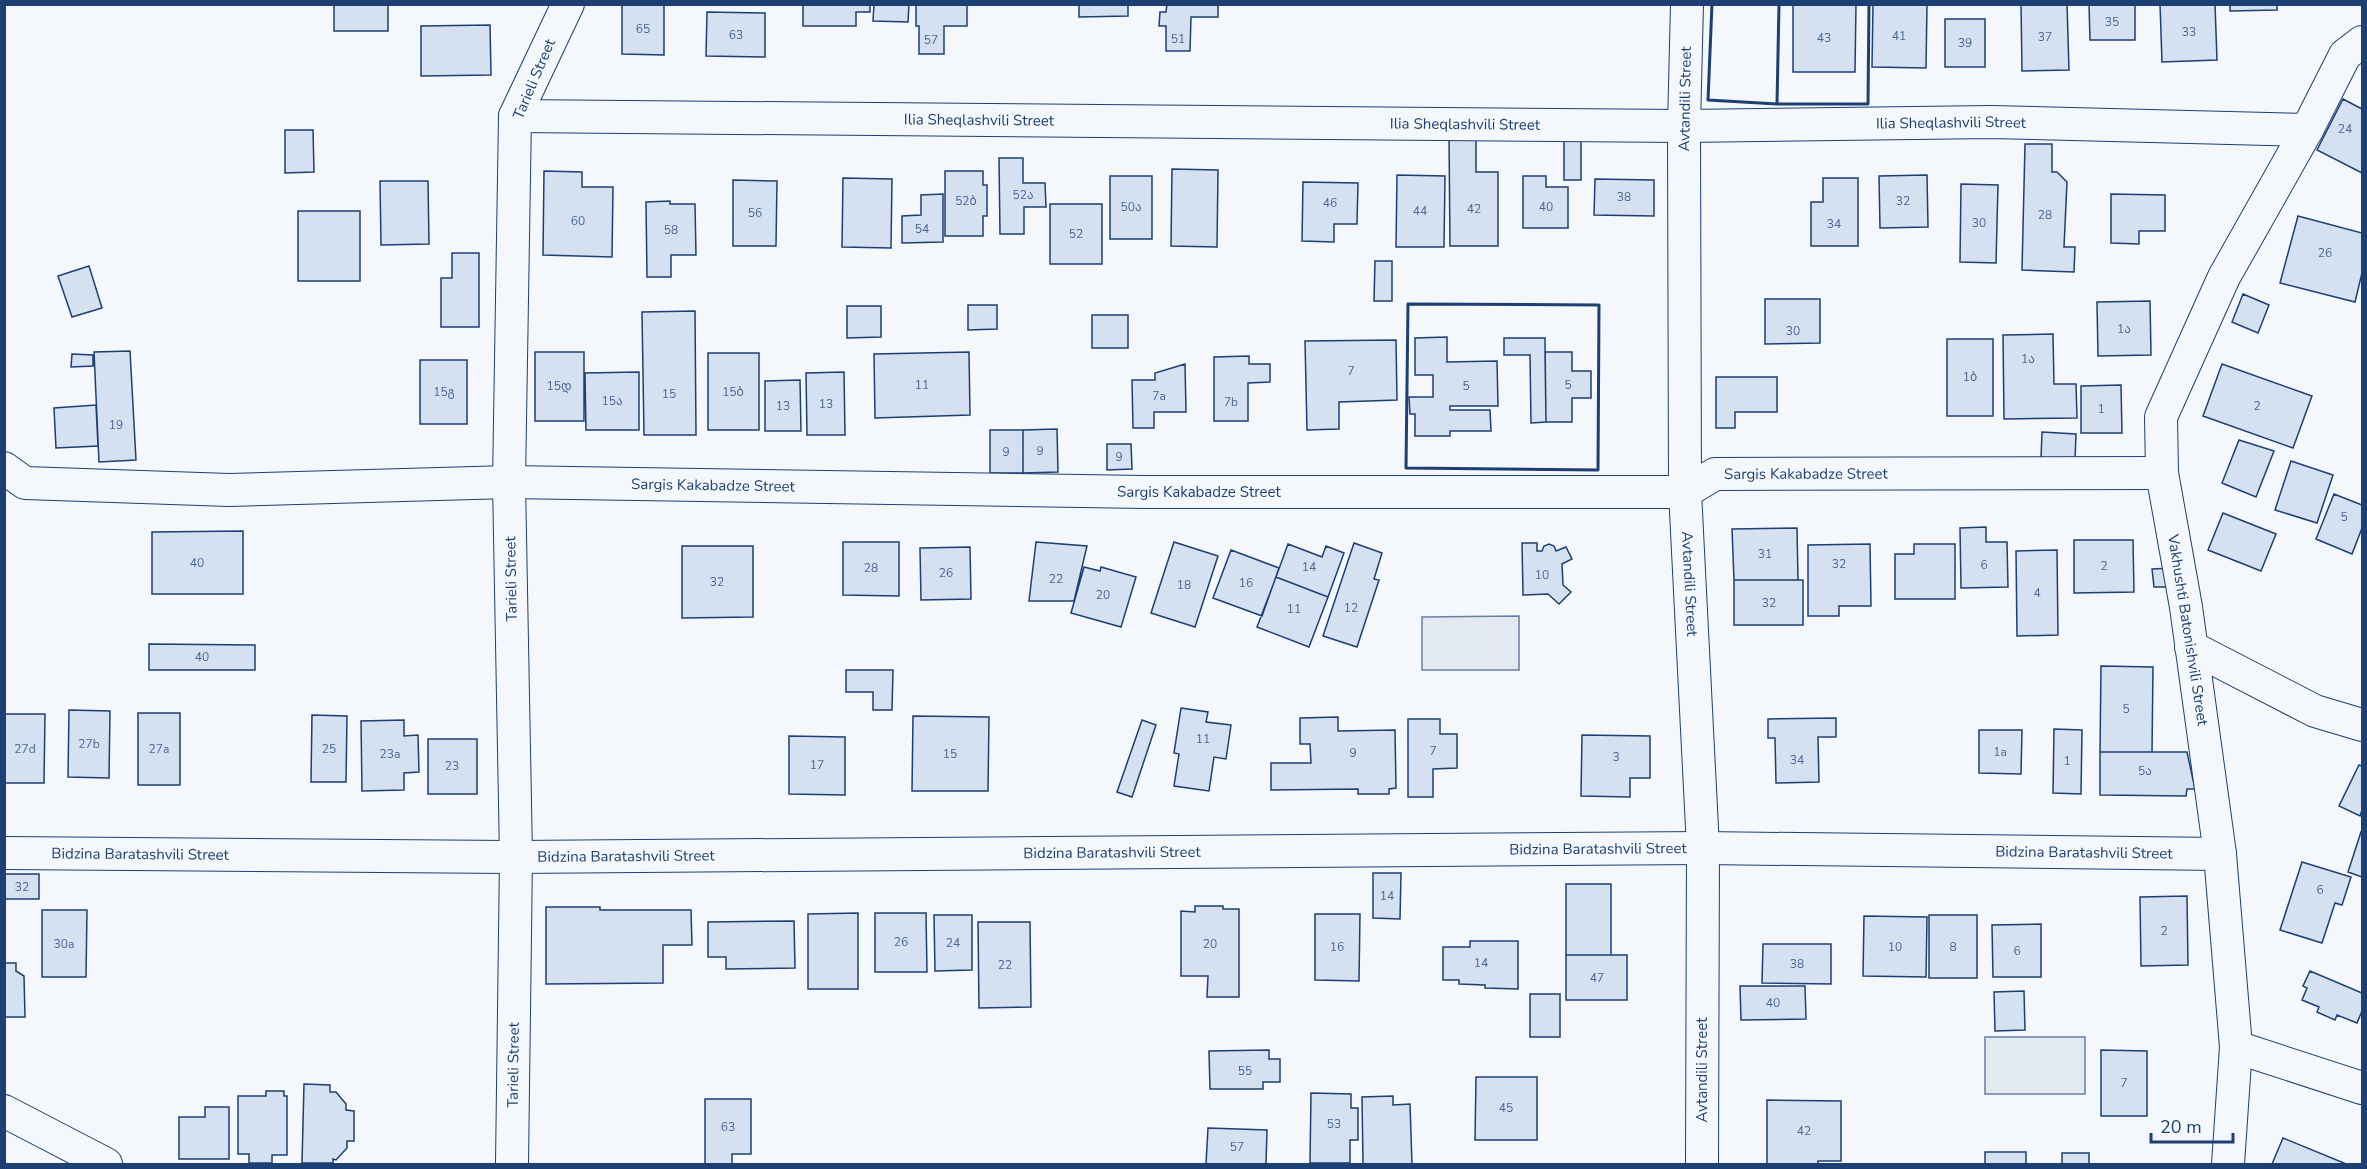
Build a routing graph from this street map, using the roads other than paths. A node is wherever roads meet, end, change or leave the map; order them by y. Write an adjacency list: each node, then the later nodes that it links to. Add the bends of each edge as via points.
1 (568, 4): 4 (street, Tarieli Street)
2 (1687, 4): 5 (street, Avtandili Street)
3 (2362, 42): 6 (street, via 2345,55)
4 (515, 116): 5 (street, Ilia Sheqlashvili Street); 9 (street, Tarieli Street)
5 (1684, 126): 6 (street, Ilia Sheqlashvili Street, via 1991,122); 10 (street, Avtandili Street)
6 (2307, 130): 8 (street, Vakhushti Batonishvili Street, via 2224,277 2162,417)
7 (4, 468): 9 (street, Sargis Kakabadze Street, via 26,483 230,490)
8 (2162, 473): 10 (street, Sargis Kakabadze Street, via 1715,474); 11 (street, Vakhushti Batonishvili Street)
9 (509, 482): 10 (street, Sargis Kakabadze Street, via 1145,492); 16 (street, Tarieli Street)
10 (1685, 492): 13 (street, Avtandili Street)
11 (2191, 647): 12 (street, via 2315,711); 15 (street, Vakhushti Batonishvili Street)
12 (2362, 725)
13 (1704, 848): 15 (street, Bidzina Baratashvili Street); 16 (street, Bidzina Baratashvili Street); 22 (street, Avtandili Street)
14 (4, 853): 16 (street, Bidzina Baratashvili Street)
15 (2220, 854): 17 (street, Vakhushti Batonishvili Street)
16 (516, 857): 21 (street, Tarieli Street)
17 (2236, 1047): 18 (street); 23 (street, Vakhushti Batonishvili Street)
18 (2362, 1088)
19 (4, 1111): 20 (street)
20 (106, 1164)
21 (512, 1164)
22 (1702, 1164)
23 (2228, 1164)

